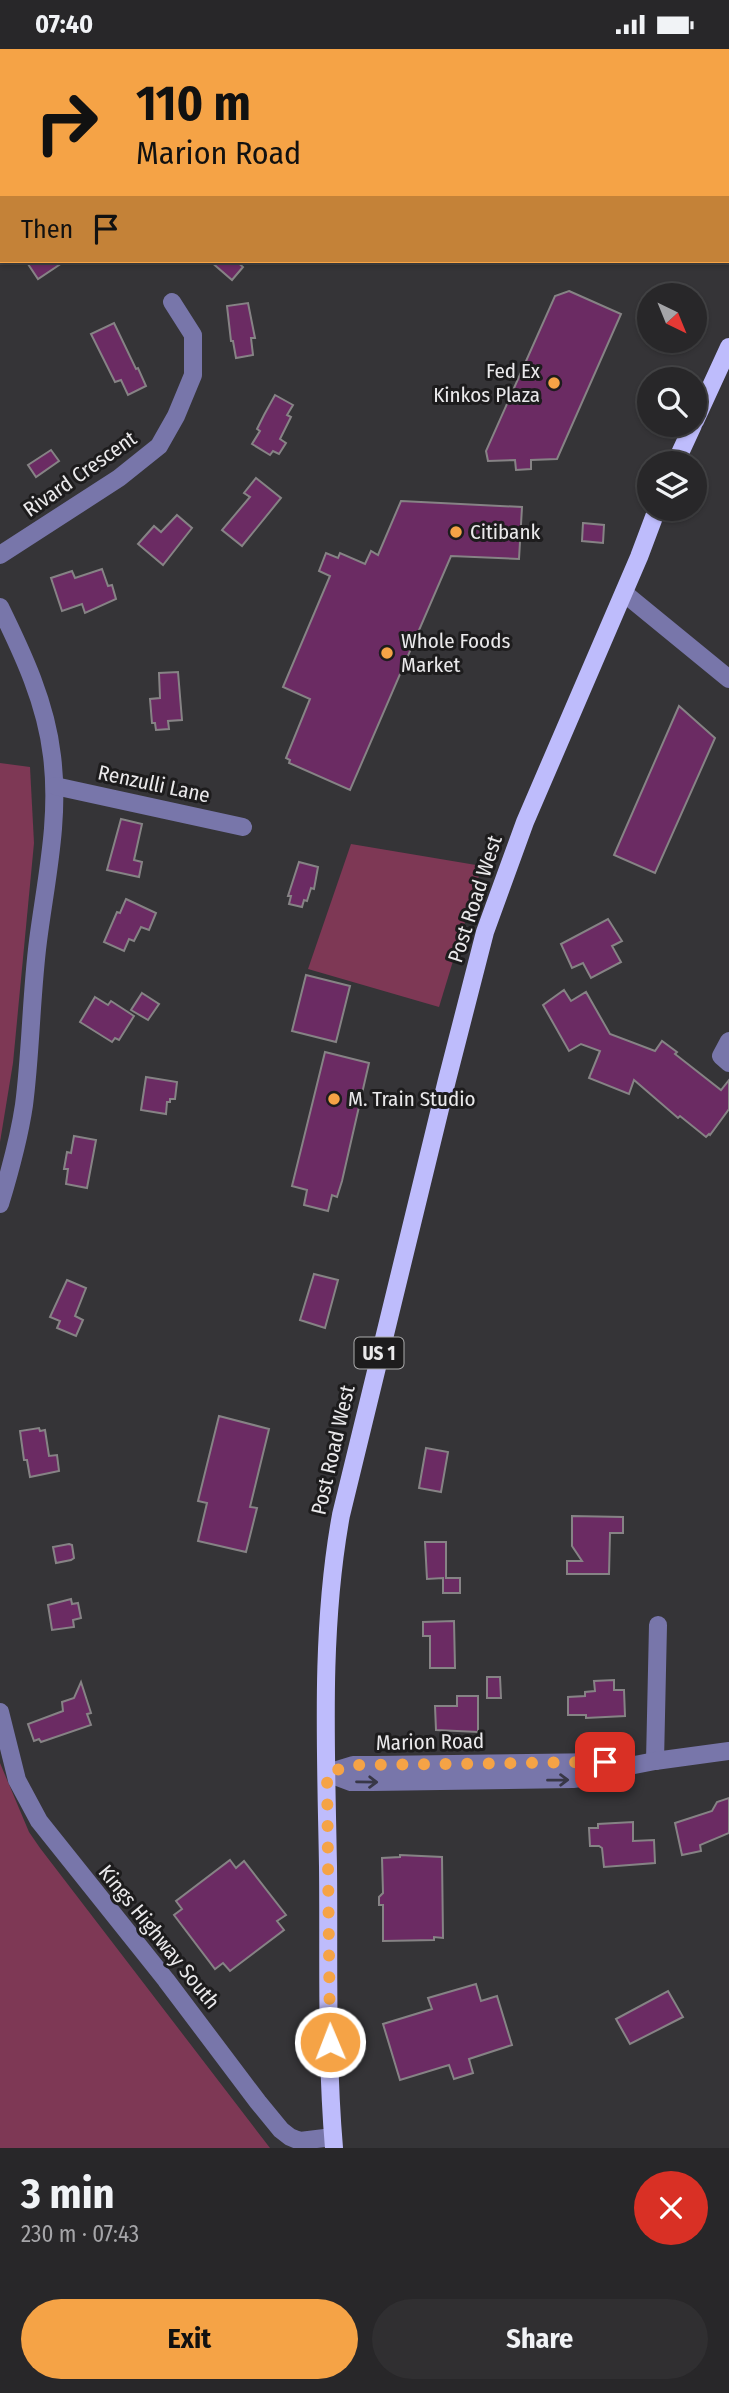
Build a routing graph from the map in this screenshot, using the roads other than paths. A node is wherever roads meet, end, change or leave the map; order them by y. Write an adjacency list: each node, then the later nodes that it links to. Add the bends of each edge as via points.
1 (172, 302): 5 (street, Rivard Crescent, via 193,335 193,375 159,446 119,478)
2 (729, 347): 3 (main road)
3 (707, 395)
4 (652, 521): 6 (main road, US 1)
5 (0, 555)
6 (624, 593): 8 (street); 18 (main road, Post Road West / US 1, via 513,851 468,995 339,1525 329,1607)
7 (0, 607): 9 (street, via 39,697)
8 (729, 679)
9 (55, 786): 10 (street, Renzulli Lane); 13 (street, via 24,1104)
10 (243, 827)
11 (729, 1041): 12 (street, via 720,1056)
12 (729, 1063)
13 (0, 1204)
14 (657, 1625): 17 (street)
15 (0, 1712): 19 (street, Kings Highway South, via 17,1780 46,1831 281,2130 300,2141)
16 (729, 1751): 17 (street, Marion Road)
17 (655, 1761): 18 (street, Marion Road, via 619,1768 605,1762 353,1765)
18 (327, 1773): 19 (main road, Post Road West / US 1)
19 (334, 2143)

